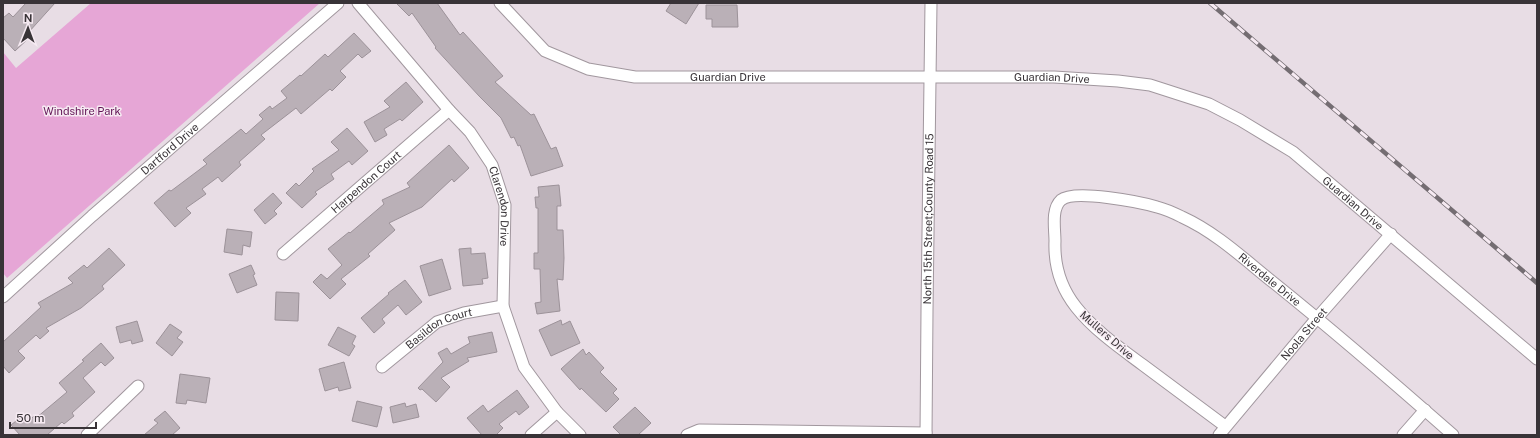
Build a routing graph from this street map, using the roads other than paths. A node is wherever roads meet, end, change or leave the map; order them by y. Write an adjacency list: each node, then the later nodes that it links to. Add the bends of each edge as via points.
1 (338, 3): 10 (street, Dartford Drive, via 92,216)
2 (358, 3): 6 (street, Clarendon Drive)
3 (500, 3): 5 (street, Guardian Drive, via 545,51 588,68 635,77)
4 (931, 3): 5 (street, North 15th Street;County Road 15)
5 (930, 78): 8 (street, Guardian Drive, via 1054,77 1118,81 1150,85 1181,94 1209,104 1240,120 1293,152); 20 (street, North 15th Street;County Road 15)
6 (449, 110): 9 (street, Harpendon Court); 11 (street, Clarendon Drive, via 470,132 492,164 505,205)
7 (1057, 206): 12 (street, Riverdale Drive, via 1068,196 1107,198 1158,207 1183,217 1212,233); 18 (street, Mullers Drive, via 1054,246 1058,272 1064,290 1076,307 1114,344)
8 (1390, 234): 12 (street, Noola Street); 13 (street, Guardian Drive)
9 (283, 254)
10 (3, 297)
11 (503, 306): 14 (street, Basildon Court, via 464,313 438,322); 17 (street, Clarendon Drive, via 524,367)
12 (1317, 318): 16 (street, Riverdale Drive); 18 (street, Noola Street)
13 (1537, 359)
14 (382, 367)
15 (138, 386): 21 (street)
16 (1425, 410): 25 (street); 26 (street, Riverdale Drive)
17 (557, 412): 22 (street); 23 (street, Clarendon Drive)
18 (1222, 430)
19 (755, 432): 20 (street); 24 (street, via 698,430)
20 (926, 434)
21 (88, 435)
22 (530, 435)
23 (580, 435)
24 (687, 435)
25 (1403, 435)
26 (1453, 435)

